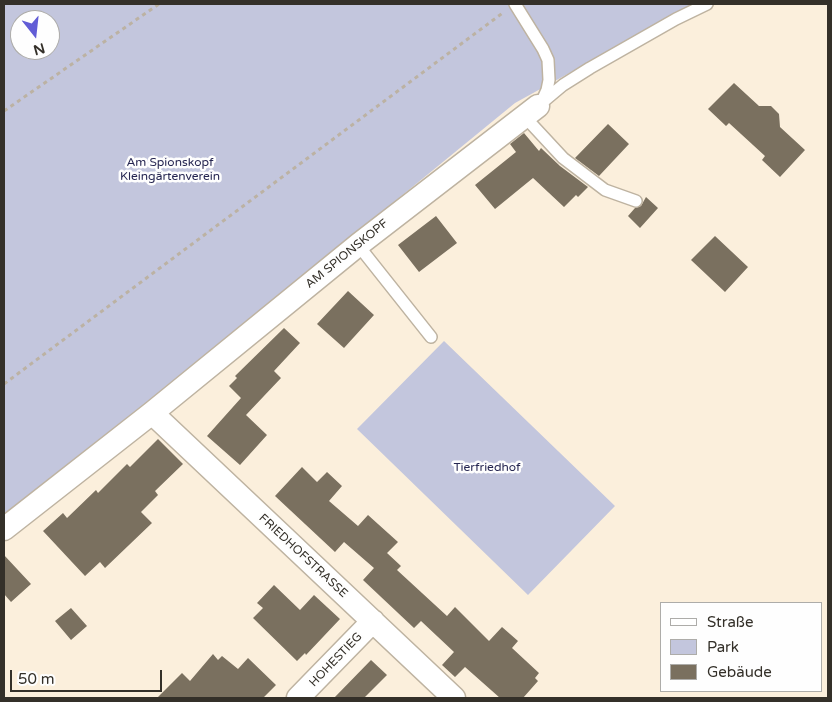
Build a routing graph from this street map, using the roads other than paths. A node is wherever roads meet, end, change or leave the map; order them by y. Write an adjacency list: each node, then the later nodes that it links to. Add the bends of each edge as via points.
1 (706, 4): 3 (lane, AM SPIONSKOPF, via 590,68)
2 (511, 7): 3 (lane, via 548,60 548,86 543,99)
3 (531, 111): 4 (lane, via 563,158 605,190); 5 (street, AM SPIONSKOPF)
4 (636, 201)
5 (358, 245): 6 (lane); 7 (street, AM SPIONSKOPF)
6 (431, 337)
7 (152, 413): 8 (street, AM SPIONSKOPF); 9 (street, FRIEDHOFSTRASSE)
8 (4, 529)
9 (373, 621): 10 (street, HOHESTIEG); 11 (street, FRIEDHOFSTRASSE)
10 (298, 698)
11 (454, 698)

